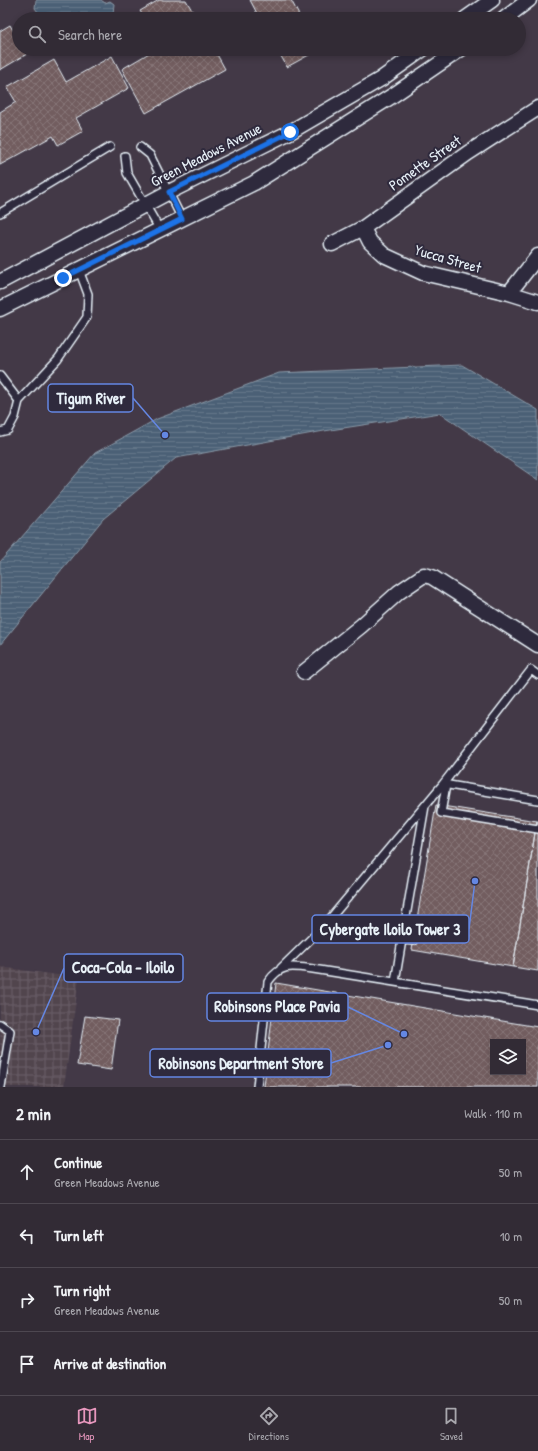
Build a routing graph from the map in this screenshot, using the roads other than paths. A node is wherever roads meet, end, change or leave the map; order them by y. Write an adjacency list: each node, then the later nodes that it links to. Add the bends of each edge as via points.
1 (492, 0): 3 (street)
2 (530, 0): 4 (street)
3 (475, 12)
4 (514, 12)
5 (413, 56): 11 (street, Green Meadows Avenue, via 381,79 290,132)
6 (451, 56): 14 (street, via 254,184)
7 (538, 108): 15 (street, Pomette Street, via 468,153)
8 (110, 147): 13 (lane)
9 (140, 147): 11 (lane, via 150,155)
10 (125, 156): 12 (lane, via 127,173)
11 (169, 192): 12 (street, Green Meadows Avenue); 14 (lane)
12 (145, 206): 16 (lane); 20 (street, Green Meadows Avenue)
13 (0, 213)
14 (182, 219): 16 (street)
15 (364, 228): 17 (street, Pomette Street); 21 (street, Yucca Street, via 370,242 384,255 423,273)
16 (160, 230): 19 (street)
17 (332, 244)
18 (538, 256): 21 (street)
19 (79, 270): 23 (street); 25 (lane, via 88,294 87,317 58,358)
20 (0, 282)
21 (509, 293): 22 (street, Yucca Street)
22 (538, 302)
23 (0, 309)
24 (0, 376): 25 (lane)
25 (19, 401): 26 (lane, via 8,430)
26 (0, 432)
27 (538, 645): 28 (street, via 432,577 424,575 399,592)
28 (304, 672)
29 (538, 675): 30 (lane, via 531,670)
30 (445, 784): 31 (lane); 32 (lane); 33 (lane, via 441,813)
31 (538, 800)
32 (425, 806): 34 (lane); 36 (lane, via 323,927)
33 (538, 829)
34 (402, 940): 35 (lane); 37 (lane)
35 (413, 941)
36 (281, 968): 37 (lane, via 296,967); 41 (lane, via 268,982)
37 (395, 982): 38 (lane)
38 (538, 1005)
39 (0, 1024): 40 (lane, via 10,1031)
40 (1, 1087)
41 (257, 1087)

